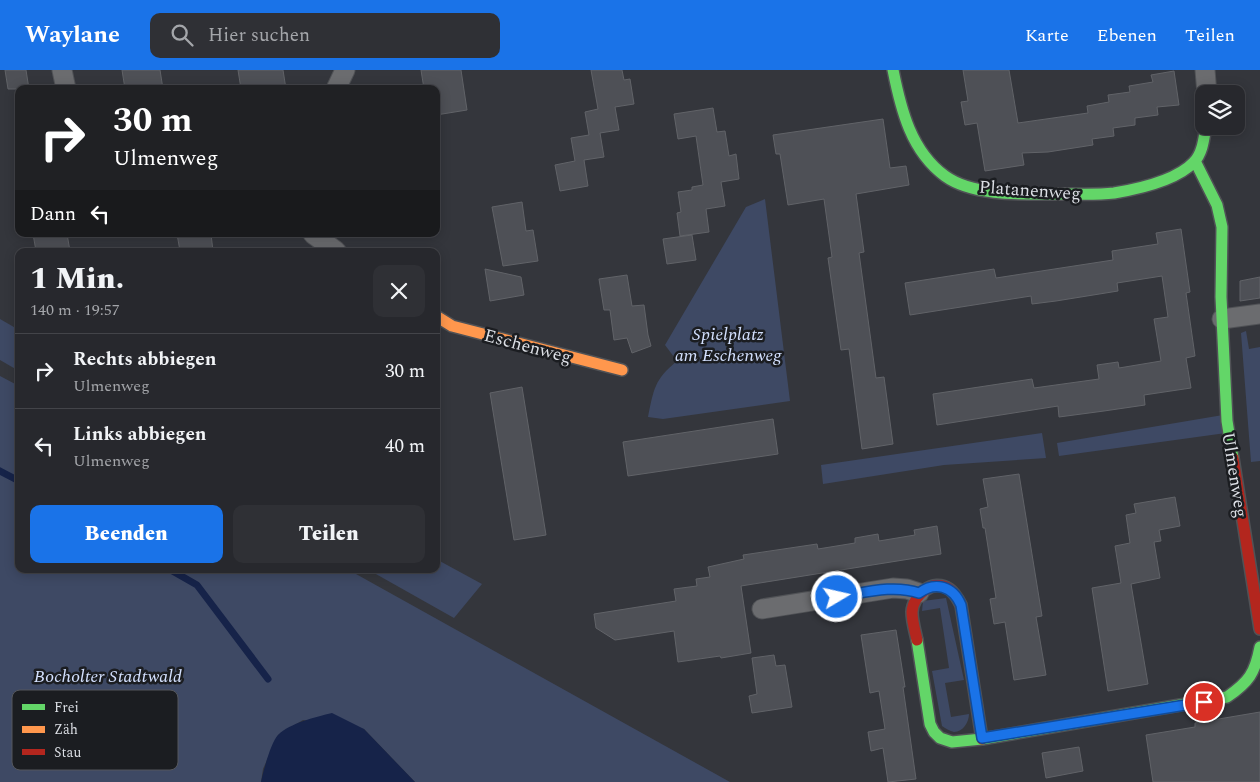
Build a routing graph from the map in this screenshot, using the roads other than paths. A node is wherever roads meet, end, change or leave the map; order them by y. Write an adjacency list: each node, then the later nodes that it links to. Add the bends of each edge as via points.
1 (62, 70): 5 (street)
2 (345, 70): 6 (street)
3 (893, 70): 9 (street, Platanenweg, via 910,134 925,158 948,178 974,188 999,192 1102,194 1168,179)
4 (1205, 70): 7 (street)
5 (65, 85)
6 (338, 85)
7 (1207, 85)
8 (1205, 135): 9 (street)
9 (1195, 161): 14 (street, Ulmenweg, via 1217,205 1222,227)
10 (317, 237): 11 (street)
11 (332, 248)
12 (1260, 314): 14 (street)
13 (440, 318): 15 (street, Eschenweg, via 452,326)
14 (1222, 319): 18 (street, Ulmenweg, via 1228,436)
15 (622, 370)
16 (919, 593): 17 (street, via 893,588); 20 (street, via 935,585 958,597); 20 (street, via 912,610 933,731 946,742)
17 (762, 609)
18 (1260, 629)
19 (1260, 647): 20 (street, via 1257,668 1246,684 1227,697)
20 (982, 738)

